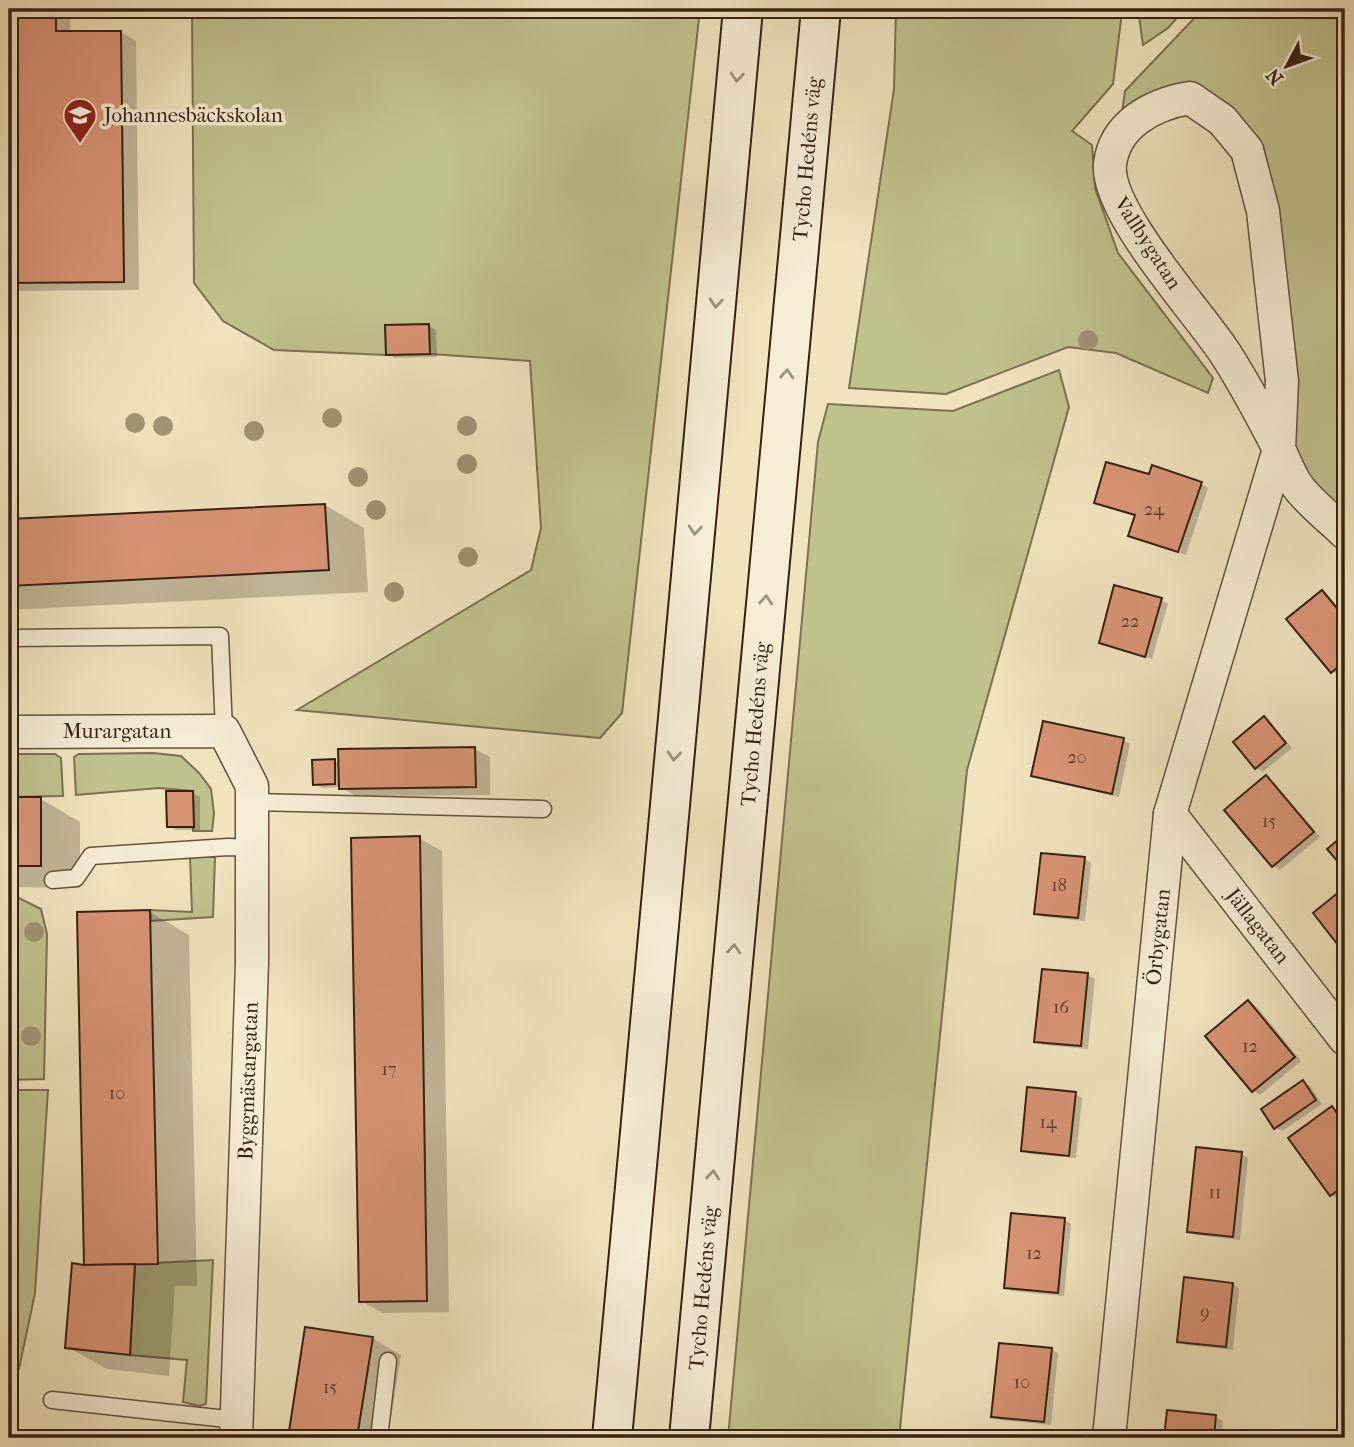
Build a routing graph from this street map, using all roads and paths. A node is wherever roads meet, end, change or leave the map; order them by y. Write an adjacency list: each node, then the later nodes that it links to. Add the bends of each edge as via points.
1 (743, 9): 18 (main road, one-way to 18)
2 (821, 9): 19 (main road, Tycho Hedéns väg, one-way to 2)
3 (1279, 449): 3 (street, Vallbygatan, via 1225,354 1157,263 1116,198 1110,166 1119,135 1147,112 1170,102 1190,98 1222,120 1247,150 1263,211 1282,381); 4 (street, Vallbygatan, via 1297,486); 10 (street, Örbygatan)
4 (1345, 533)
5 (9, 638): 6 (lane, via 220,636)
6 (224, 731): 7 (street, Murargatan); 8 (street, Byggmästargatan, via 252,786)
7 (9, 732)
8 (253, 802): 9 (lane); 11 (street, Byggmästargatan)
9 (543, 809)
10 (1170, 814): 13 (street, Jällagatan); 20 (street, Örbygatan)
11 (253, 848): 12 (lane, via 91,856 76,878); 16 (street, Byggmästargatan)
12 (53, 880)
13 (1345, 1039)
14 (388, 1360): 17 (lane)
15 (52, 1400): 16 (lane)
16 (236, 1429)
17 (379, 1438)
18 (612, 1438)
19 (689, 1438)
20 (1109, 1438)

